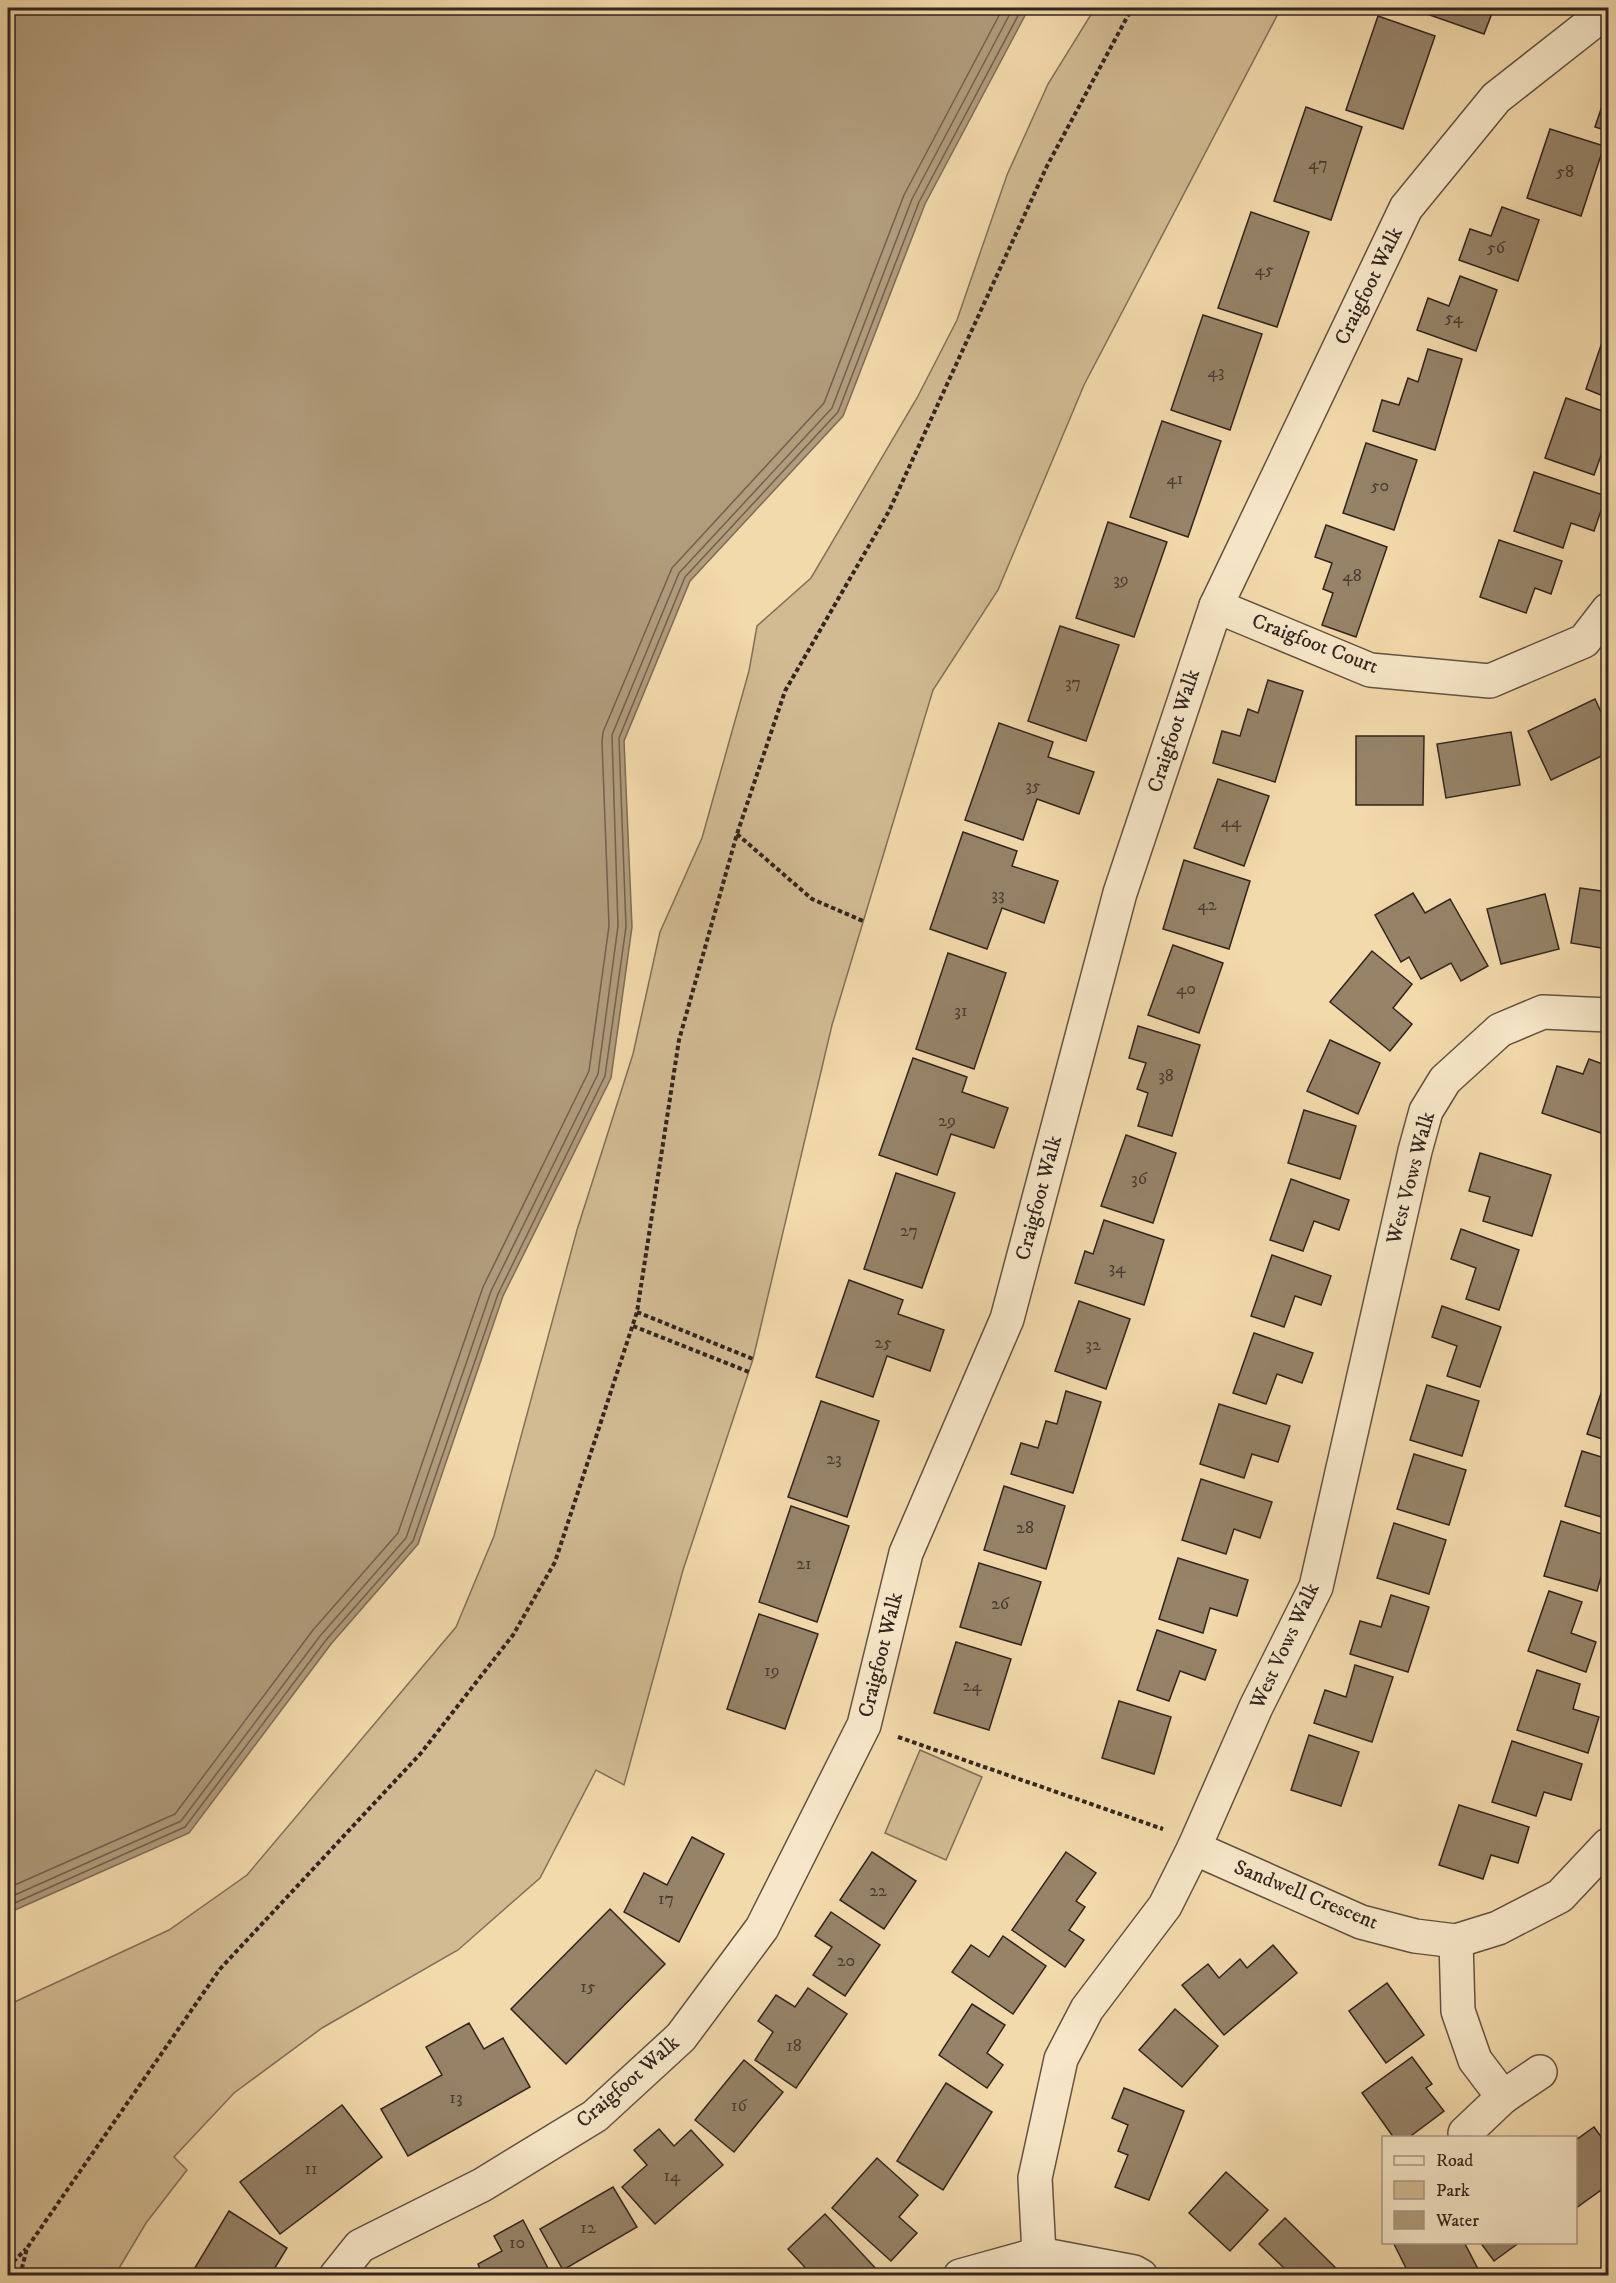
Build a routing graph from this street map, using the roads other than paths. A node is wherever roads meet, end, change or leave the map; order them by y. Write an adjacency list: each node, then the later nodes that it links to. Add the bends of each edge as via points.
1 (1608, 10): 2 (street, Craigfoot Walk, via 1496,98 1406,208)
2 (1216, 606): 3 (street, Craigfoot Court, via 1370,670 1490,681 1584,641); 12 (street, Craigfoot Walk, via 1120,893 1007,1319 906,1553 864,1725 762,1928 681,2037 595,2116 482,2185 360,2246)
3 (1608, 610)
4 (1608, 1015): 6 (street, West Vows Walk, via 1543,1012 1500,1030 1445,1080 1426,1111 1316,1587 1256,1707)
5 (1608, 1845): 7 (street, Sandwell Crescent, via 1560,1896 1498,1928)
6 (1194, 1848): 7 (street, Sandwell Crescent, via 1361,1922 1415,1936); 11 (street, West Vows Walk, via 1165,1906 1087,2009 1061,2059 1035,2178)
7 (1456, 1941): 9 (street, via 1458,2011 1475,2060)
8 (1540, 2072): 9 (street)
9 (1503, 2097): 10 (street)
10 (1465, 2133)
11 (1039, 2254): 13 (street); 14 (street)
12 (336, 2276)
13 (960, 2276)
14 (1141, 2276)

